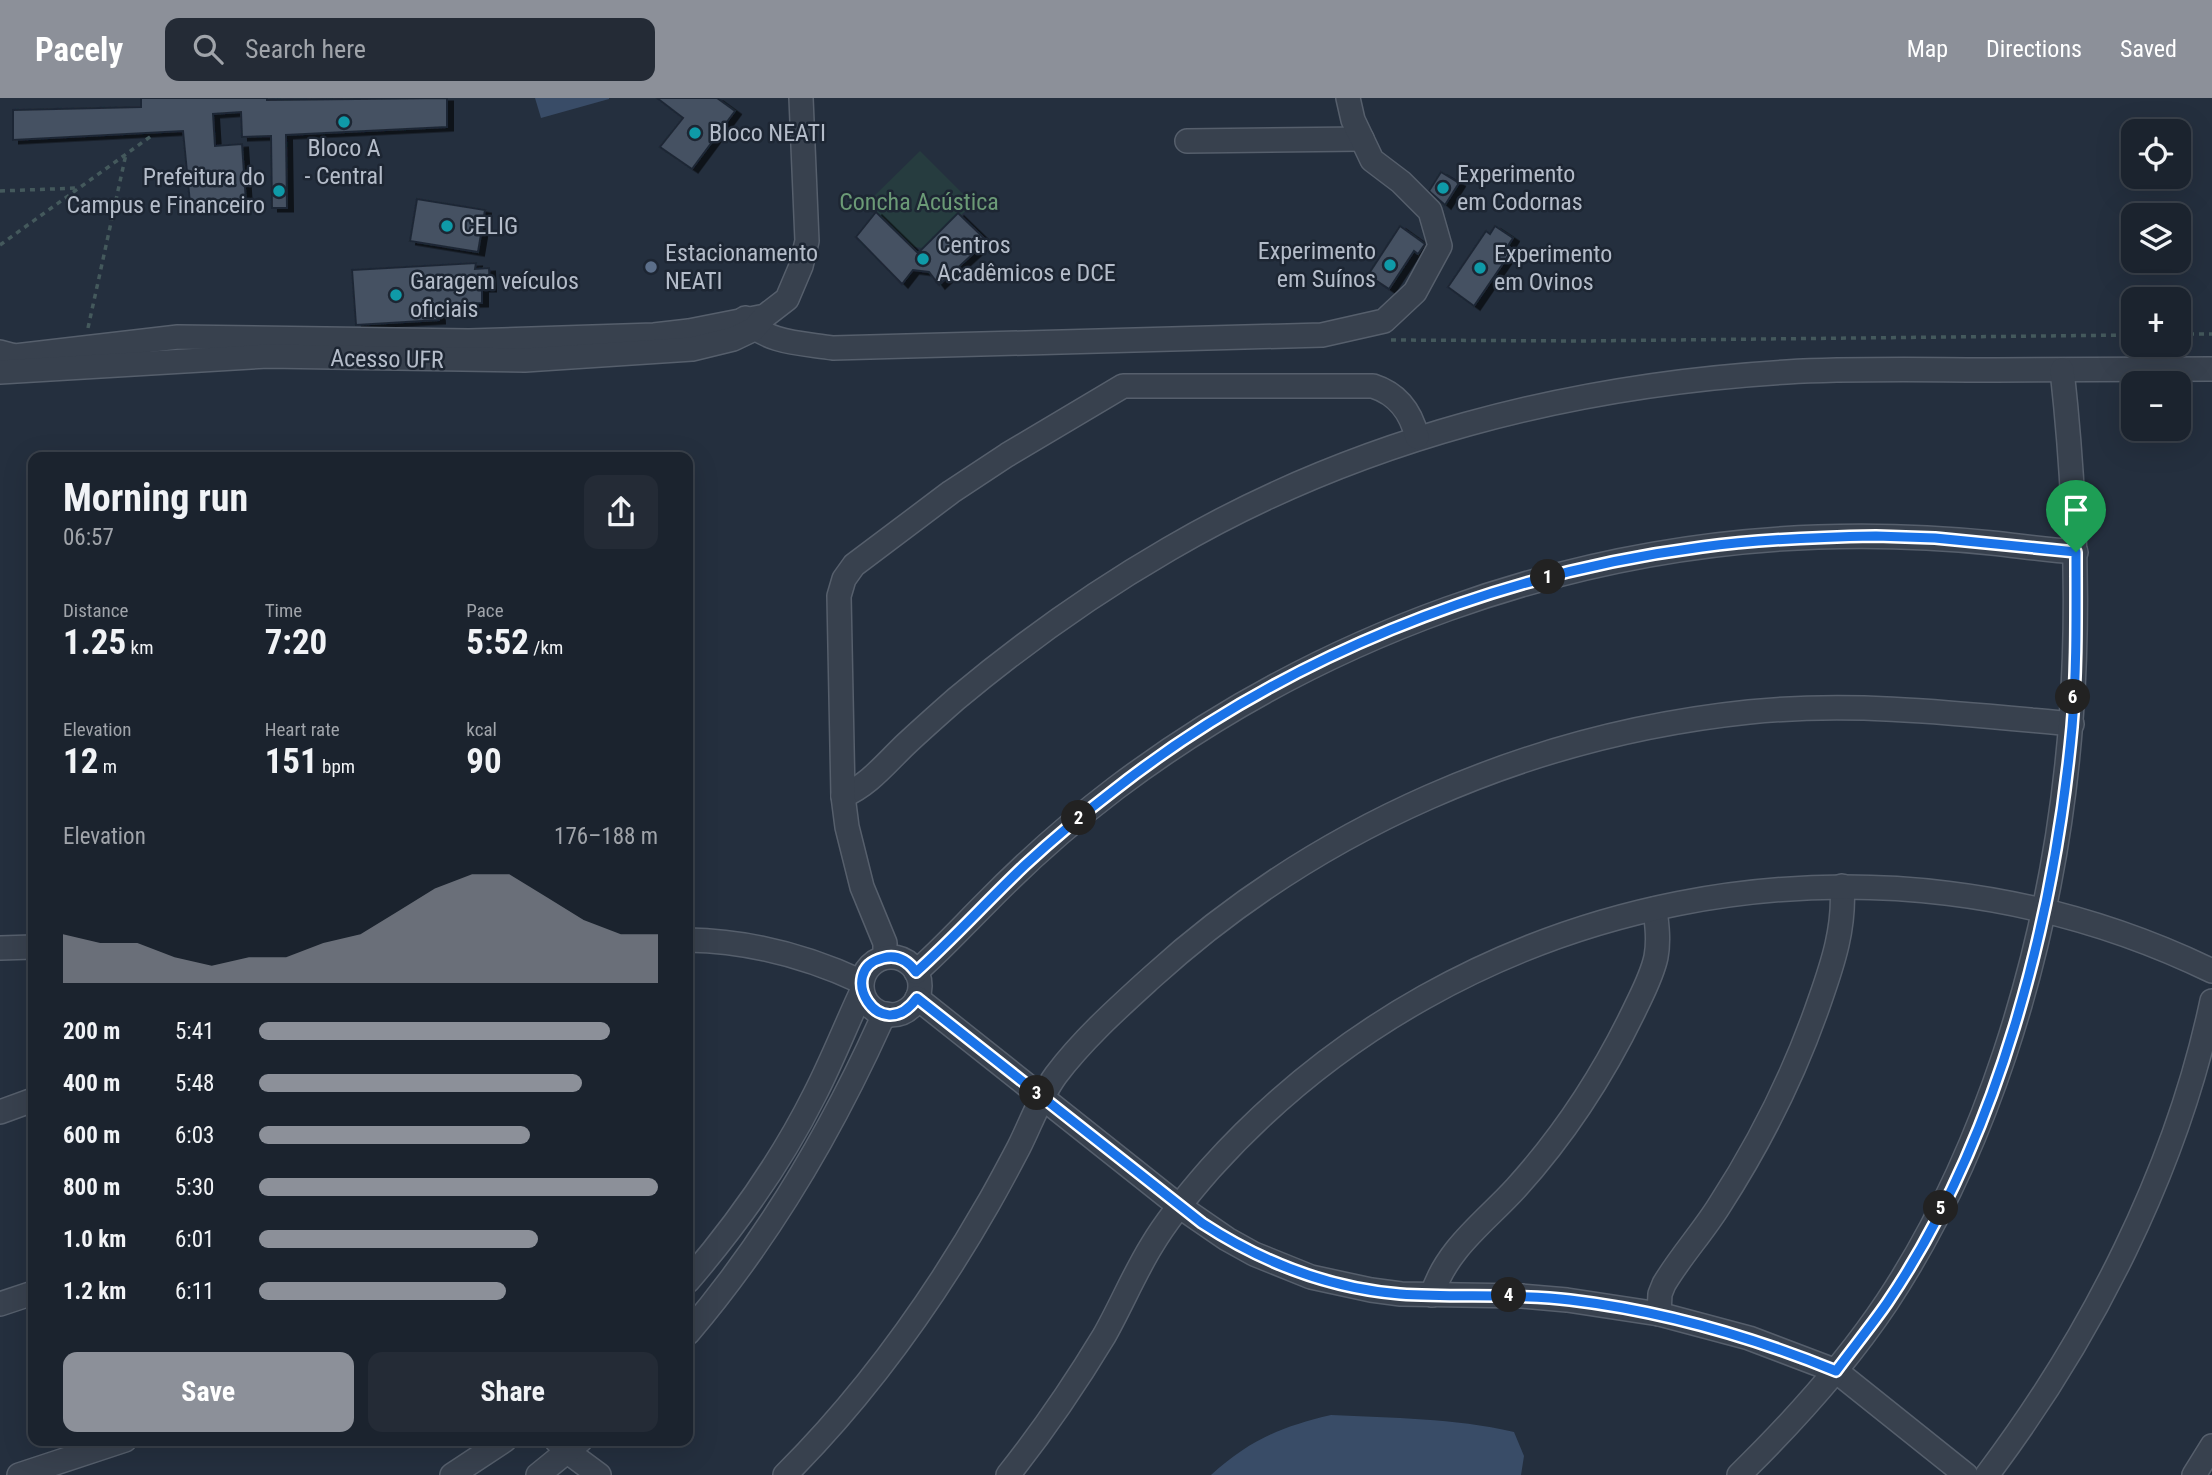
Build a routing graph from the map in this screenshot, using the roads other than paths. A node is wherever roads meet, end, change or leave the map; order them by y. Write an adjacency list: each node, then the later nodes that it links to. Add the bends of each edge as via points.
1 (801, 98): 5 (street, via 807,241 787,299)
2 (1348, 98): 3 (street)
3 (1362, 139): 4 (street); 5 (street, via 1372,160 1430,211 1440,246 1415,292 1384,321 1322,335 833,348 773,338)
4 (1187, 141)
5 (754, 321): 6 (street, via 733,338 691,340 654,335 482,341)
6 (396, 350): 7 (street, via 178,337 15,356); 10 (street, Acesso UFR)
7 (0, 352)
8 (2212, 369): 9 (street)
9 (2062, 370): 11 (street, via 1852,369 1716,379 1582,398); 12 (street)
10 (0, 372)
11 (1417, 437): 14 (street, via 1267,497 1126,574 990,671 865,784); 14 (street, via 1404,406 1373,386 1124,386 1019,448 902,528 854,565 844,579 839,596)
12 (2076, 552): 13 (street); 23 (street, via 1935,538 1759,540 1586,568 1430,615 1313,666 1163,755 1061,833)
13 (2072, 724): 17 (street); 28 (street, via 1909,709 1751,712 1645,727 1491,771 1346,837 1244,902 1131,996 1057,1074)
14 (843, 796): 21 (street, via 853,857)
15 (1842, 886): 16 (street, via 1752,891); 17 (street, via 1957,894); 36 (street, via 1838,944 1797,1060 1741,1172 1664,1284)
16 (1655, 909): 31 (street, via 1514,953 1389,1018 1276,1103); 34 (street, via 1654,966 1609,1059 1544,1155 1453,1252)
17 (2044, 911): 22 (street, via 2116,931); 38 (street, via 1996,1078 1953,1186 1887,1302)
18 (693, 940): 24 (street, via 733,943 804,958)
19 (28, 947): 20 (street)
20 (0, 948)
21 (886, 957): 23 (street, via 903,959); 24 (street, via 870,965)
22 (2212, 971)
23 (916, 972): 25 (street)
24 (862, 986): 27 (street, via 871,1007); 32 (street, via 835,1054 792,1136 743,1213)
25 (917, 998): 27 (street, via 905,1011); 28 (street)
26 (2212, 1001): 52 (street, via 2180,1114 2120,1259 2041,1399)
27 (887, 1014): 37 (street, via 801,1178 738,1271)
28 (1042, 1097): 31 (street); 48 (street, via 991,1200 931,1297 862,1389)
29 (28, 1102): 30 (street)
30 (0, 1112)
31 (1179, 1206): 34 (street, via 1254,1254 1301,1273 1370,1290); 49 (street, via 1079,1376)
32 (693, 1275)
33 (28, 1295): 35 (street)
34 (1432, 1295): 36 (street, via 1534,1297)
35 (0, 1304)
36 (1659, 1314): 38 (street, via 1749,1338)
37 (693, 1327)
38 (1836, 1371): 50 (street); 51 (street)
39 (107, 1446): 44 (street)
40 (496, 1446): 45 (street)
41 (566, 1446): 46 (street)
42 (570, 1446): 47 (street)
43 (2212, 1446): 53 (street)
44 (19, 1475)
45 (452, 1475)
46 (538, 1475)
47 (599, 1475)
48 (785, 1475)
49 (1008, 1475)
50 (1739, 1475)
51 (1966, 1475)
52 (1987, 1475)
53 (2194, 1475)

